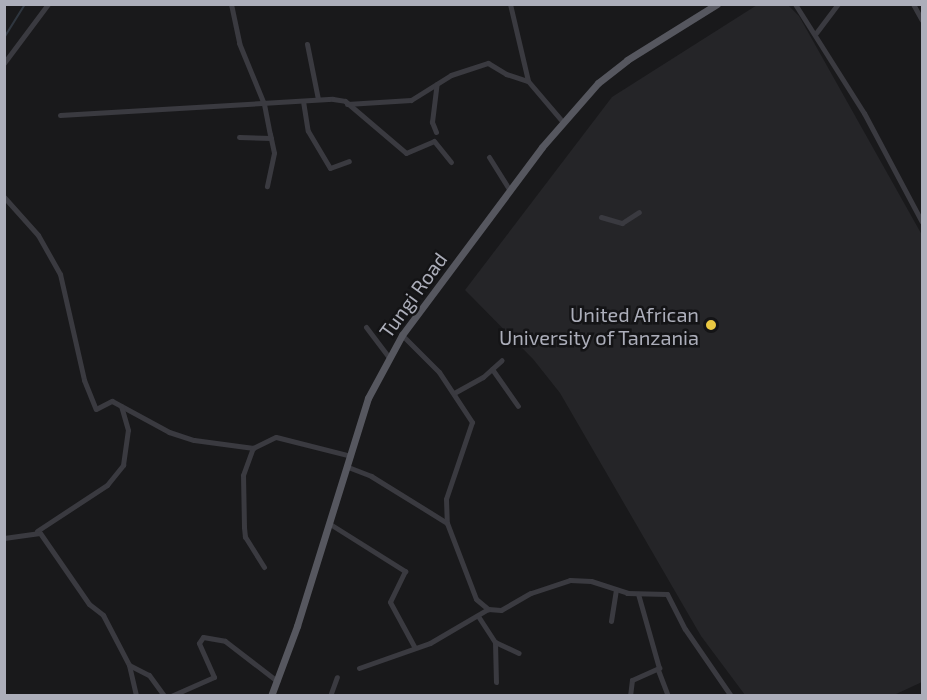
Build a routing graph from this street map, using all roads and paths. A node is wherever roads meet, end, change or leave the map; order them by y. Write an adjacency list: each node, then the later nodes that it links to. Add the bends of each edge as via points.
1 (48, 4): 11 (street)
2 (231, 4): 16 (street, via 238,43)
3 (510, 4): 12 (street)
4 (717, 4): 19 (main road, Tungi Road, via 627,60 598,83)
5 (795, 4): 9 (street)
6 (838, 4): 9 (street)
7 (913, 4): 8 (street)
8 (922, 20)
9 (816, 33): 31 (street)
10 (307, 44): 14 (street)
11 (4, 63)
12 (528, 81): 13 (street, via 488,63); 19 (street)
13 (437, 82): 17 (street, via 411,100); 20 (street, via 432,122)
14 (318, 99): 15 (street); 17 (street)
15 (303, 101): 16 (street); 24 (street, via 308,131 330,168)
16 (264, 104): 18 (street); 22 (street)
17 (347, 104): 25 (street, via 406,153 434,141)
18 (60, 115)
19 (562, 121): 27 (main road, Tungi Road)
20 (436, 132)
21 (239, 137): 22 (street)
22 (271, 138): 26 (street, via 274,153)
23 (489, 157): 27 (street)
24 (349, 161)
25 (451, 162)
26 (267, 186)
27 (510, 190): 33 (main road, Tungi Road)
28 (4, 197): 38 (street, via 38,236 60,274 84,380 96,409 112,401)
29 (639, 212): 30 (street, via 622,223)
30 (601, 217)
31 (922, 222)
32 (366, 327): 34 (street)
33 (402, 335): 34 (main road, Tungi Road); 37 (street, via 419,349)
34 (389, 357): 41 (main road, Tungi Road, via 368,398)
35 (502, 360): 36 (street)
36 (492, 369): 37 (street); 39 (street)
37 (454, 393): 43 (street, via 472,422 446,499)
38 (121, 406): 40 (street, via 170,432); 45 (street, via 128,430 123,465 107,485)
39 (518, 406)
40 (253, 448): 41 (street, via 276,437); 47 (street, via 243,475 244,527 245,537)
41 (351, 456): 42 (main road, Tungi Road)
42 (348, 467): 43 (street, via 371,476); 44 (main road, Tungi Road)
43 (447, 523): 50 (street, via 476,599)
44 (330, 524): 54 (street, via 405,571 390,600); 60 (main road, Tungi Road)
45 (36, 531): 46 (street); 56 (street, via 89,604 103,615)
46 (4, 538)
47 (264, 567)
48 (616, 590): 49 (street); 50 (street, via 591,581 562,581 501,610); 52 (street)
49 (639, 594): 58 (street); 69 (street, via 667,594 685,629)
50 (488, 609): 51 (street)
51 (478, 616): 53 (street); 54 (street)
52 (611, 621)
53 (495, 642): 55 (street); 61 (street)
54 (415, 648): 57 (street)
55 (519, 653)
56 (129, 664): 62 (street); 63 (street, via 148,675)
57 (359, 668)
58 (658, 670): 67 (street, via 632,680); 68 (street)
59 (336, 677): 66 (street)
60 (277, 681): 64 (street, via 225,641 203,638 199,643 201,650 215,676); 65 (main road, Tungi Road)
61 (496, 682)
62 (136, 696)
63 (164, 696)
64 (171, 696)
65 (272, 696)
66 (330, 696)
67 (630, 696)
68 (668, 696)
69 (731, 696)

